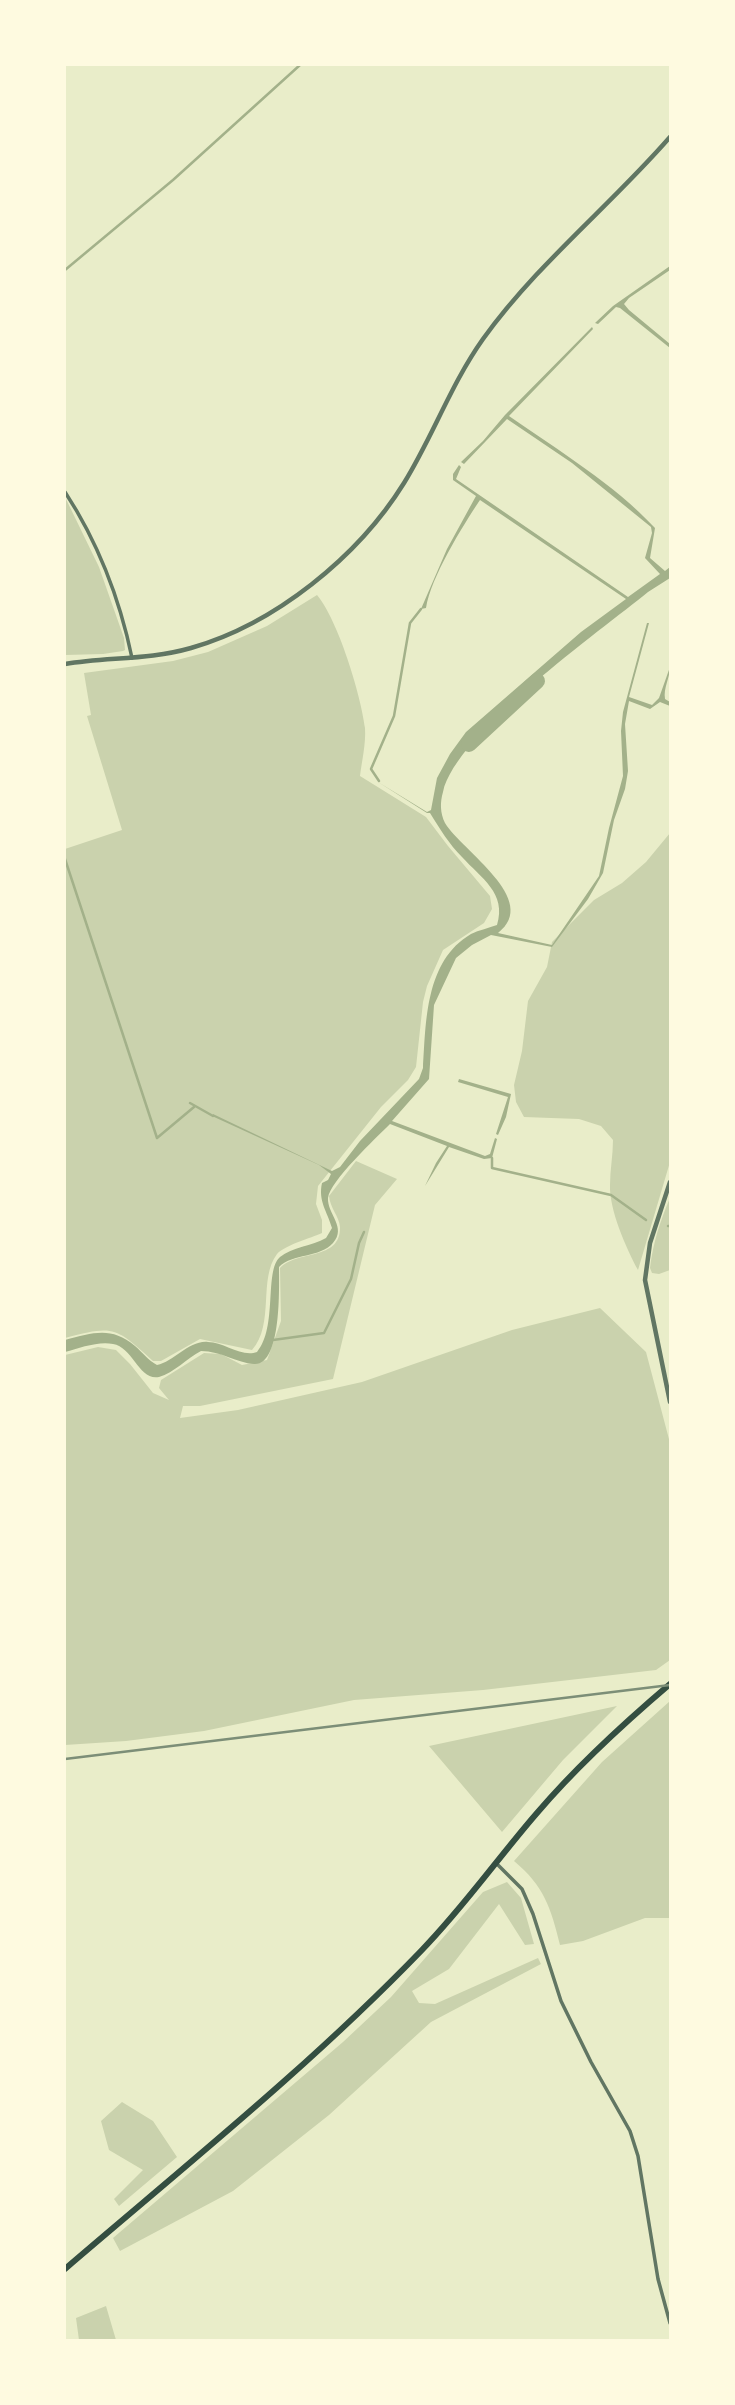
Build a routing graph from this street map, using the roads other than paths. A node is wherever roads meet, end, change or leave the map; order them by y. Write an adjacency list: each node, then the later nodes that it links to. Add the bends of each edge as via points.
1 (670, 137): 3 (street, via 503,314 466,366 404,483 345,555 309,587 231,634 190,648)
2 (65, 492): 3 (street, via 103,567)
3 (132, 658): 4 (street)
4 (65, 664)
5 (670, 1182): 6 (street, via 650,1243 645,1280)
6 (670, 1402)
7 (670, 1684): 8 (highway, via 579,1768)
8 (495, 1862): 9 (highway, via 425,1948 375,1999); 10 (street, via 522,1889 561,2001 630,2131 657,2279)
9 (65, 2269)
10 (670, 2323)

